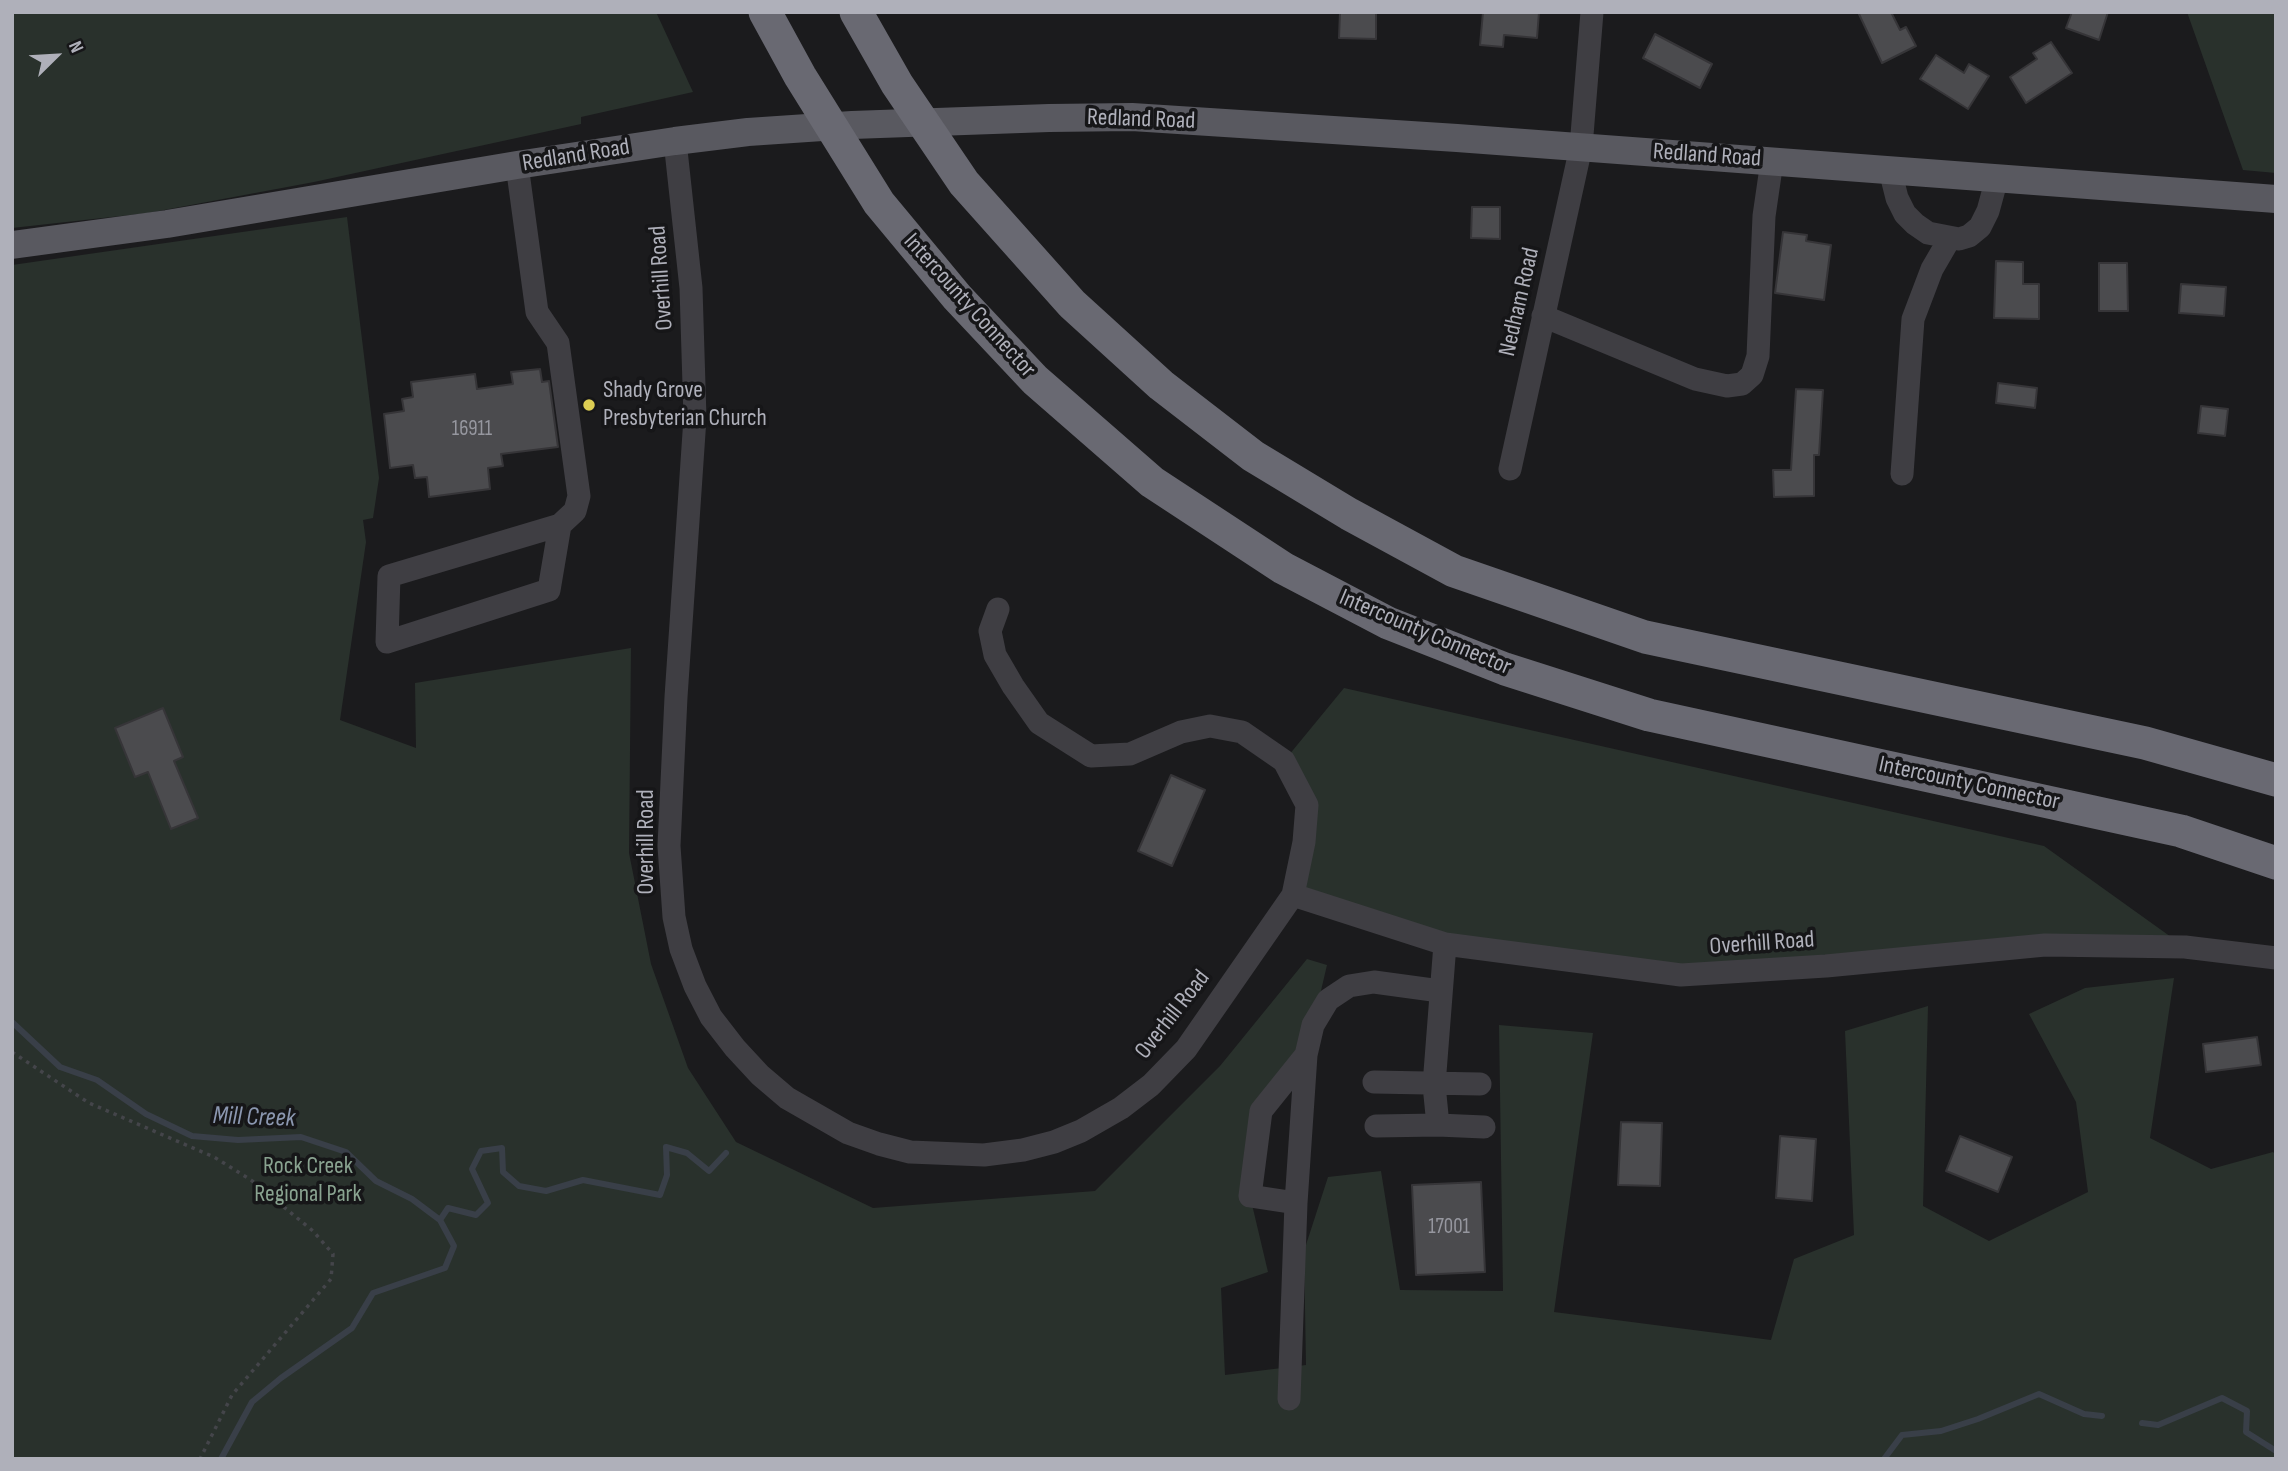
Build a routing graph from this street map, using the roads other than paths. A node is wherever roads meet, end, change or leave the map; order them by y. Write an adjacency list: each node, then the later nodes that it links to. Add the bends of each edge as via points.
1 (765, 12): 19 (highway, Intercounty Connector, via 880,204 965,306 1035,380 1152,482 1283,568 1388,623 1505,668 1649,715 2181,831)
2 (856, 12): 18 (highway, via 897,84 964,183 1072,304 1161,385 1253,456 1384,533 1454,570 1645,637 2145,743)
3 (1592, 12): 5 (street, Nedham Road)
4 (675, 141): 5 (main road, Redland Road, via 938,120 1132,117); 7 (main road, Redland Road); 20 (street, Overhill Road, via 691,288 695,418 676,697 670,880 681,949 695,986 735,1048 786,1098 848,1133 879,1144 911,1152 984,1155 1054,1142 1121,1108 1186,1049)
5 (1581, 147): 6 (main road, Redland Road); 13 (street, Nedham Road)
6 (1772, 161): 8 (main road, Redland Road); 13 (street, via 1765,208 1758,356 1752,375 1742,384 1727,386 1695,379)
7 (517, 165): 12 (main road, Redland Road, via 194,220); 16 (street, via 537,312 558,342 579,496 575,511)
8 (1890, 170): 9 (main road, Redland Road); 11 (street, via 1905,214 1928,233)
9 (1997, 178): 10 (main road, Redland Road); 11 (street, via 1980,227 1969,236)
10 (2276, 199)
11 (1950, 238): 15 (street, via 1913,319)
12 (12, 245)
13 (1543, 316): 14 (street, Nedham Road)
14 (1510, 469)
15 (1902, 474)
16 (560, 525): 16 (street, via 389,576 387,642 549,590)
17 (998, 609): 20 (street, via 990,631 995,655 1013,687 1040,723 1091,756 1130,754 1181,732 1210,726 1242,732 1284,761 1307,805)
18 (2276, 780)
19 (2276, 863)
20 (1293, 895): 21 (street, Overhill Road)
21 (1444, 944): 22 (street, Overhill Road, via 1681,975 2045,945 2185,947); 23 (street)
22 (2276, 958)
23 (1440, 991): 24 (street, via 1374,982 1349,986 1328,1000 1313,1025); 27 (street)
24 (1306, 1055): 31 (street); 31 (street, via 1261,1111 1250,1196)
25 (1374, 1082): 27 (street)
26 (1480, 1084): 27 (street)
27 (1434, 1085): 28 (street)
28 (1438, 1125): 29 (street); 30 (street)
29 (1376, 1126)
30 (1484, 1127)
31 (1296, 1203): 32 (street)
32 (1289, 1399)

